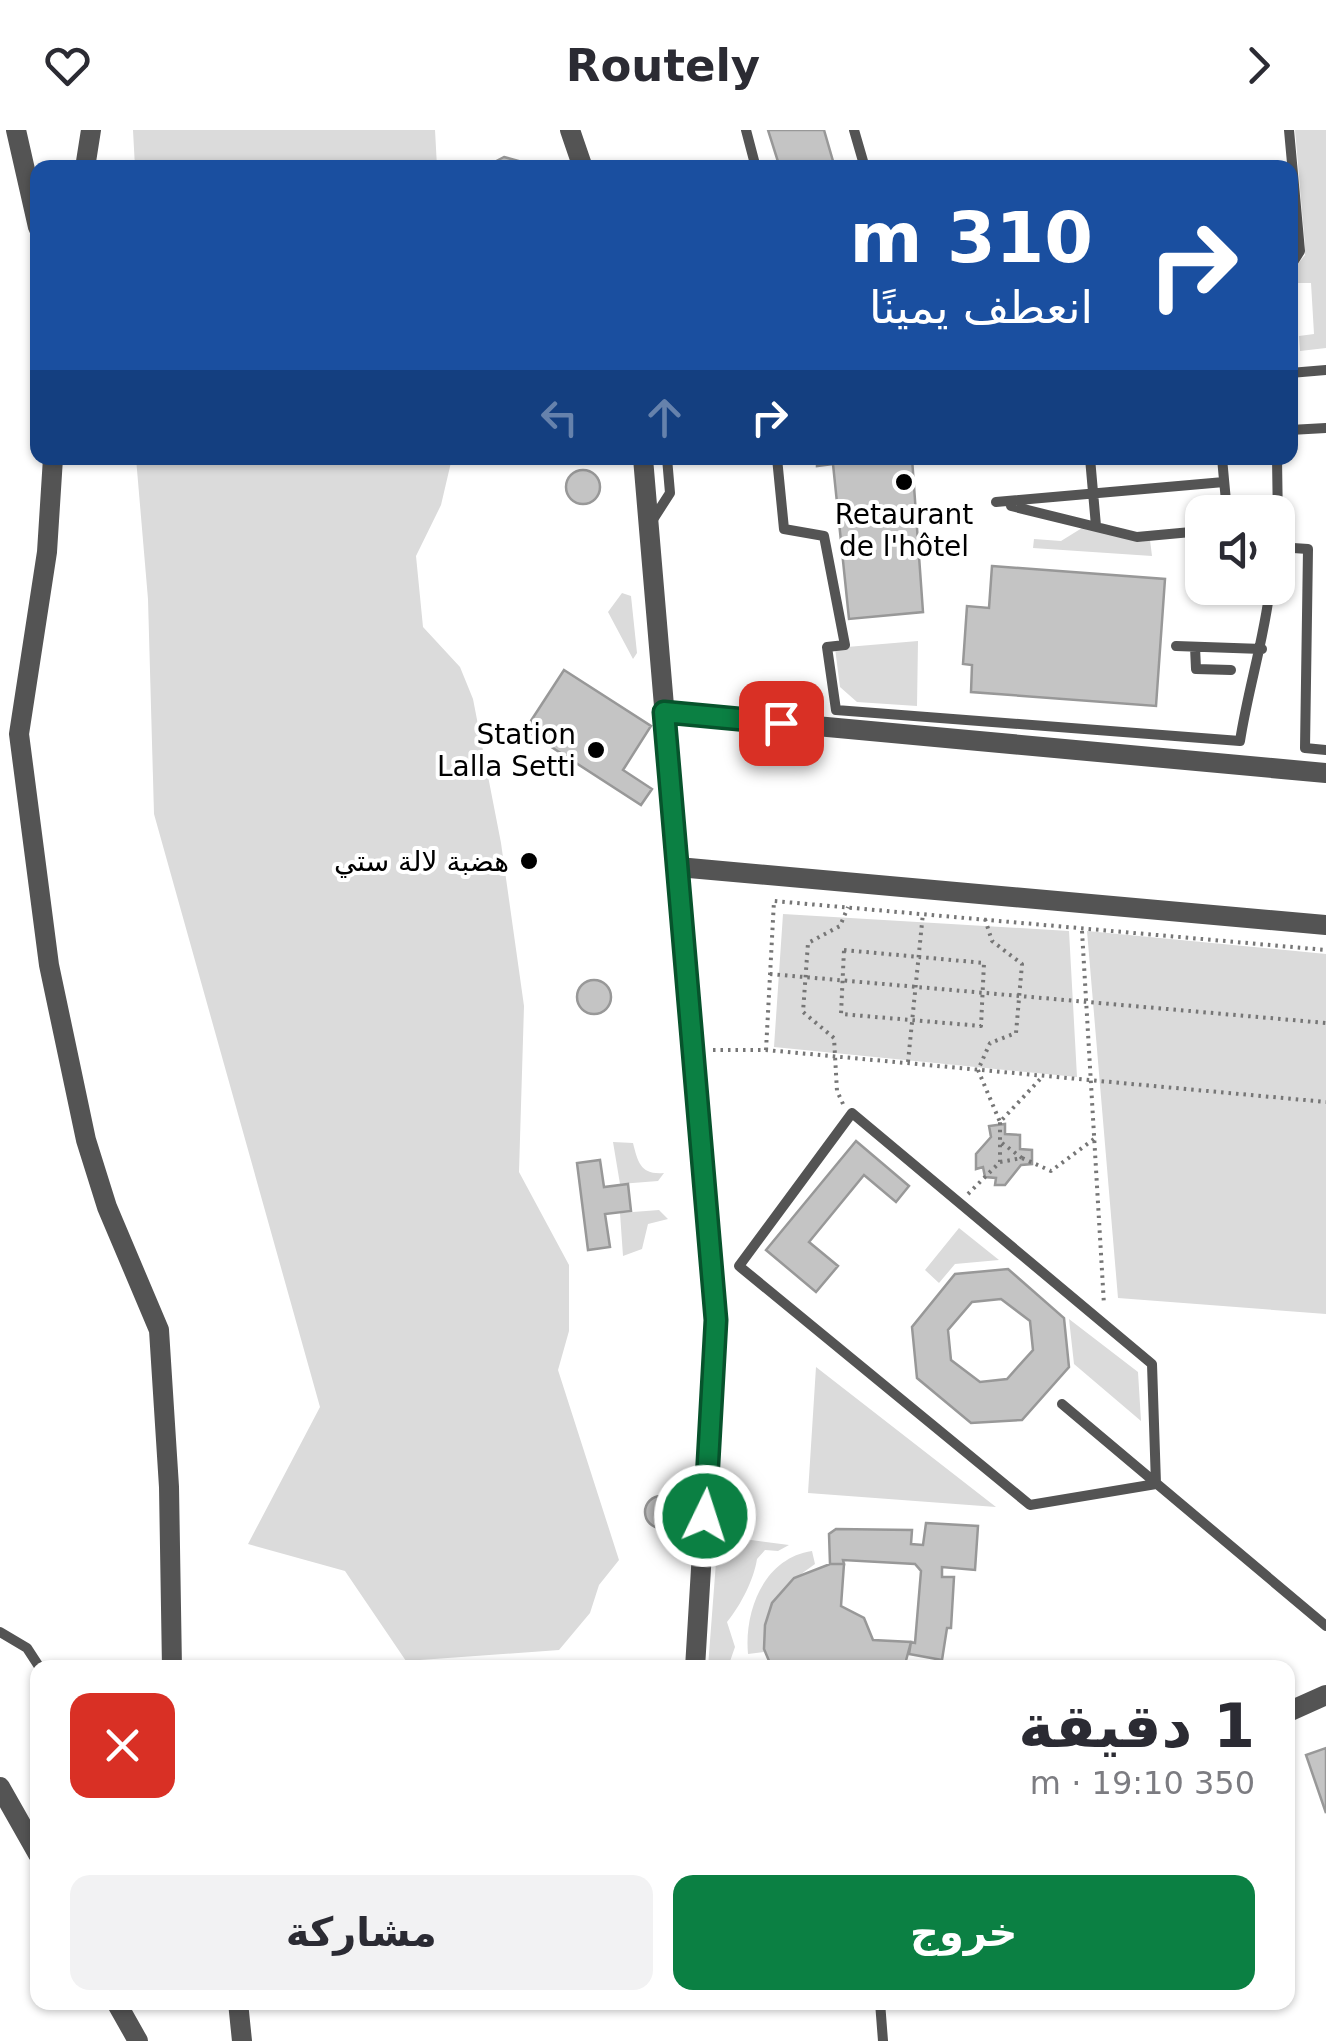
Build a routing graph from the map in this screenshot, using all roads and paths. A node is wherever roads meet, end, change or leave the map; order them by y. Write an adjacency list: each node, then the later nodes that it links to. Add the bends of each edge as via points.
1 (16, 130): 12 (street)
2 (91, 130): 7 (street)
3 (570, 130): 8 (street)
4 (746, 130): 9 (lane)
5 (854, 130): 10 (lane)
6 (1289, 130): 11 (lane)
7 (86, 160)
8 (581, 160)
9 (754, 160)
10 (863, 160)
11 (1292, 160)
12 (30, 192)
13 (1298, 229): 14 (lane)
14 (1298, 254)
15 (1326, 370): 16 (lane)
16 (1298, 372)
17 (1326, 428): 18 (lane)
18 (1298, 430)
19 (53, 465): 80 (street, via 20,734 49,965 86,1140 159,1330)
20 (644, 465): 30 (street)
21 (668, 465): 30 (lane, via 670,493)
22 (778, 465): 37 (lane, via 784,530 824,536 845,645 826,647 836,710 1240,741)
23 (1091, 465): 29 (lane)
24 (1223, 465): 26 (lane)
25 (1277, 465): 28 (lane)
26 (1224, 482): 27 (lane); 29 (lane)
27 (1225, 495)
28 (1278, 495)
29 (1094, 497): 31 (lane); 31 (lane, via 996,502)
30 (648, 526): 39 (street)
31 (1096, 526): 32 (lane, via 1138,537)
32 (1185, 533)
33 (1295, 548): 40 (lane, via 1308,548 1305,748)
34 (1268, 605): 37 (lane)
35 (1176, 646): 36 (lane)
36 (1195, 647): 37 (lane); 38 (lane, via 1196,669)
37 (1262, 650)
38 (1230, 670)
39 (664, 712): 41 (street); 42 (street)
40 (1326, 750)
41 (1326, 774)
42 (678, 868): 46 (street); 60 (street)
43 (848, 906): 44 (path); 50 (path, via 774,900); 51 (path, via 840,926 808,942)
44 (922, 913): 45 (path); 49 (path)
45 (985, 919): 47 (path); 55 (path, via 992,942 1022,964)
46 (1326, 924)
47 (1082, 928): 48 (path); 56 (path)
48 (1326, 950)
49 (918, 957): 52 (path, via 844,950); 53 (path); 54 (path, via 984,963)
50 (770, 974): 51 (path); 59 (path)
51 (806, 977): 52 (path); 61 (path, via 803,1012 834,1038)
52 (843, 980): 53 (path); 57 (path, via 841,1014)
53 (915, 987): 54 (path); 57 (path)
54 (982, 993): 55 (path); 57 (path, via 981,1026)
55 (1019, 996): 56 (path); 63 (path, via 1016,1033 990,1043)
56 (1086, 1002): 58 (path); 65 (path)
57 (912, 1020): 62 (path)
58 (1326, 1024)
59 (766, 1050): 60 (path); 61 (path)
60 (694, 1051): 81 (street, via 716,1320)
61 (836, 1056): 62 (path); 67 (path, via 837,1091)
62 (908, 1062): 63 (path)
63 (978, 1070): 64 (path); 68 (path)
64 (1043, 1076): 65 (path); 68 (path)
65 (1091, 1081): 66 (path); 69 (path)
66 (1326, 1102)
67 (852, 1113): 73 (lane); 76 (lane, via 739,1266 1030,1505)
68 (1000, 1122): 70 (path)
69 (1094, 1139): 71 (path, via 1051,1171); 74 (path)
70 (1002, 1142): 71 (path); 72 (path)
71 (1022, 1158): 72 (path)
72 (1000, 1162): 73 (path)
73 (960, 1203): 74 (lane)
74 (1106, 1325): 76 (lane, via 1152,1364)
75 (1062, 1404): 76 (lane)
76 (1156, 1484): 77 (lane)
77 (1326, 1626)
78 (0, 1632): 79 (lane)
79 (35, 1660)
80 (172, 1660)
81 (695, 1660)
82 (1326, 1695): 83 (street)
83 (1295, 1709)
84 (0, 1787): 85 (street)
85 (30, 1840)
86 (121, 2010): 89 (street)
87 (239, 2010): 90 (street)
88 (881, 2010): 91 (lane)
89 (138, 2041)
90 (242, 2041)
91 (883, 2041)

